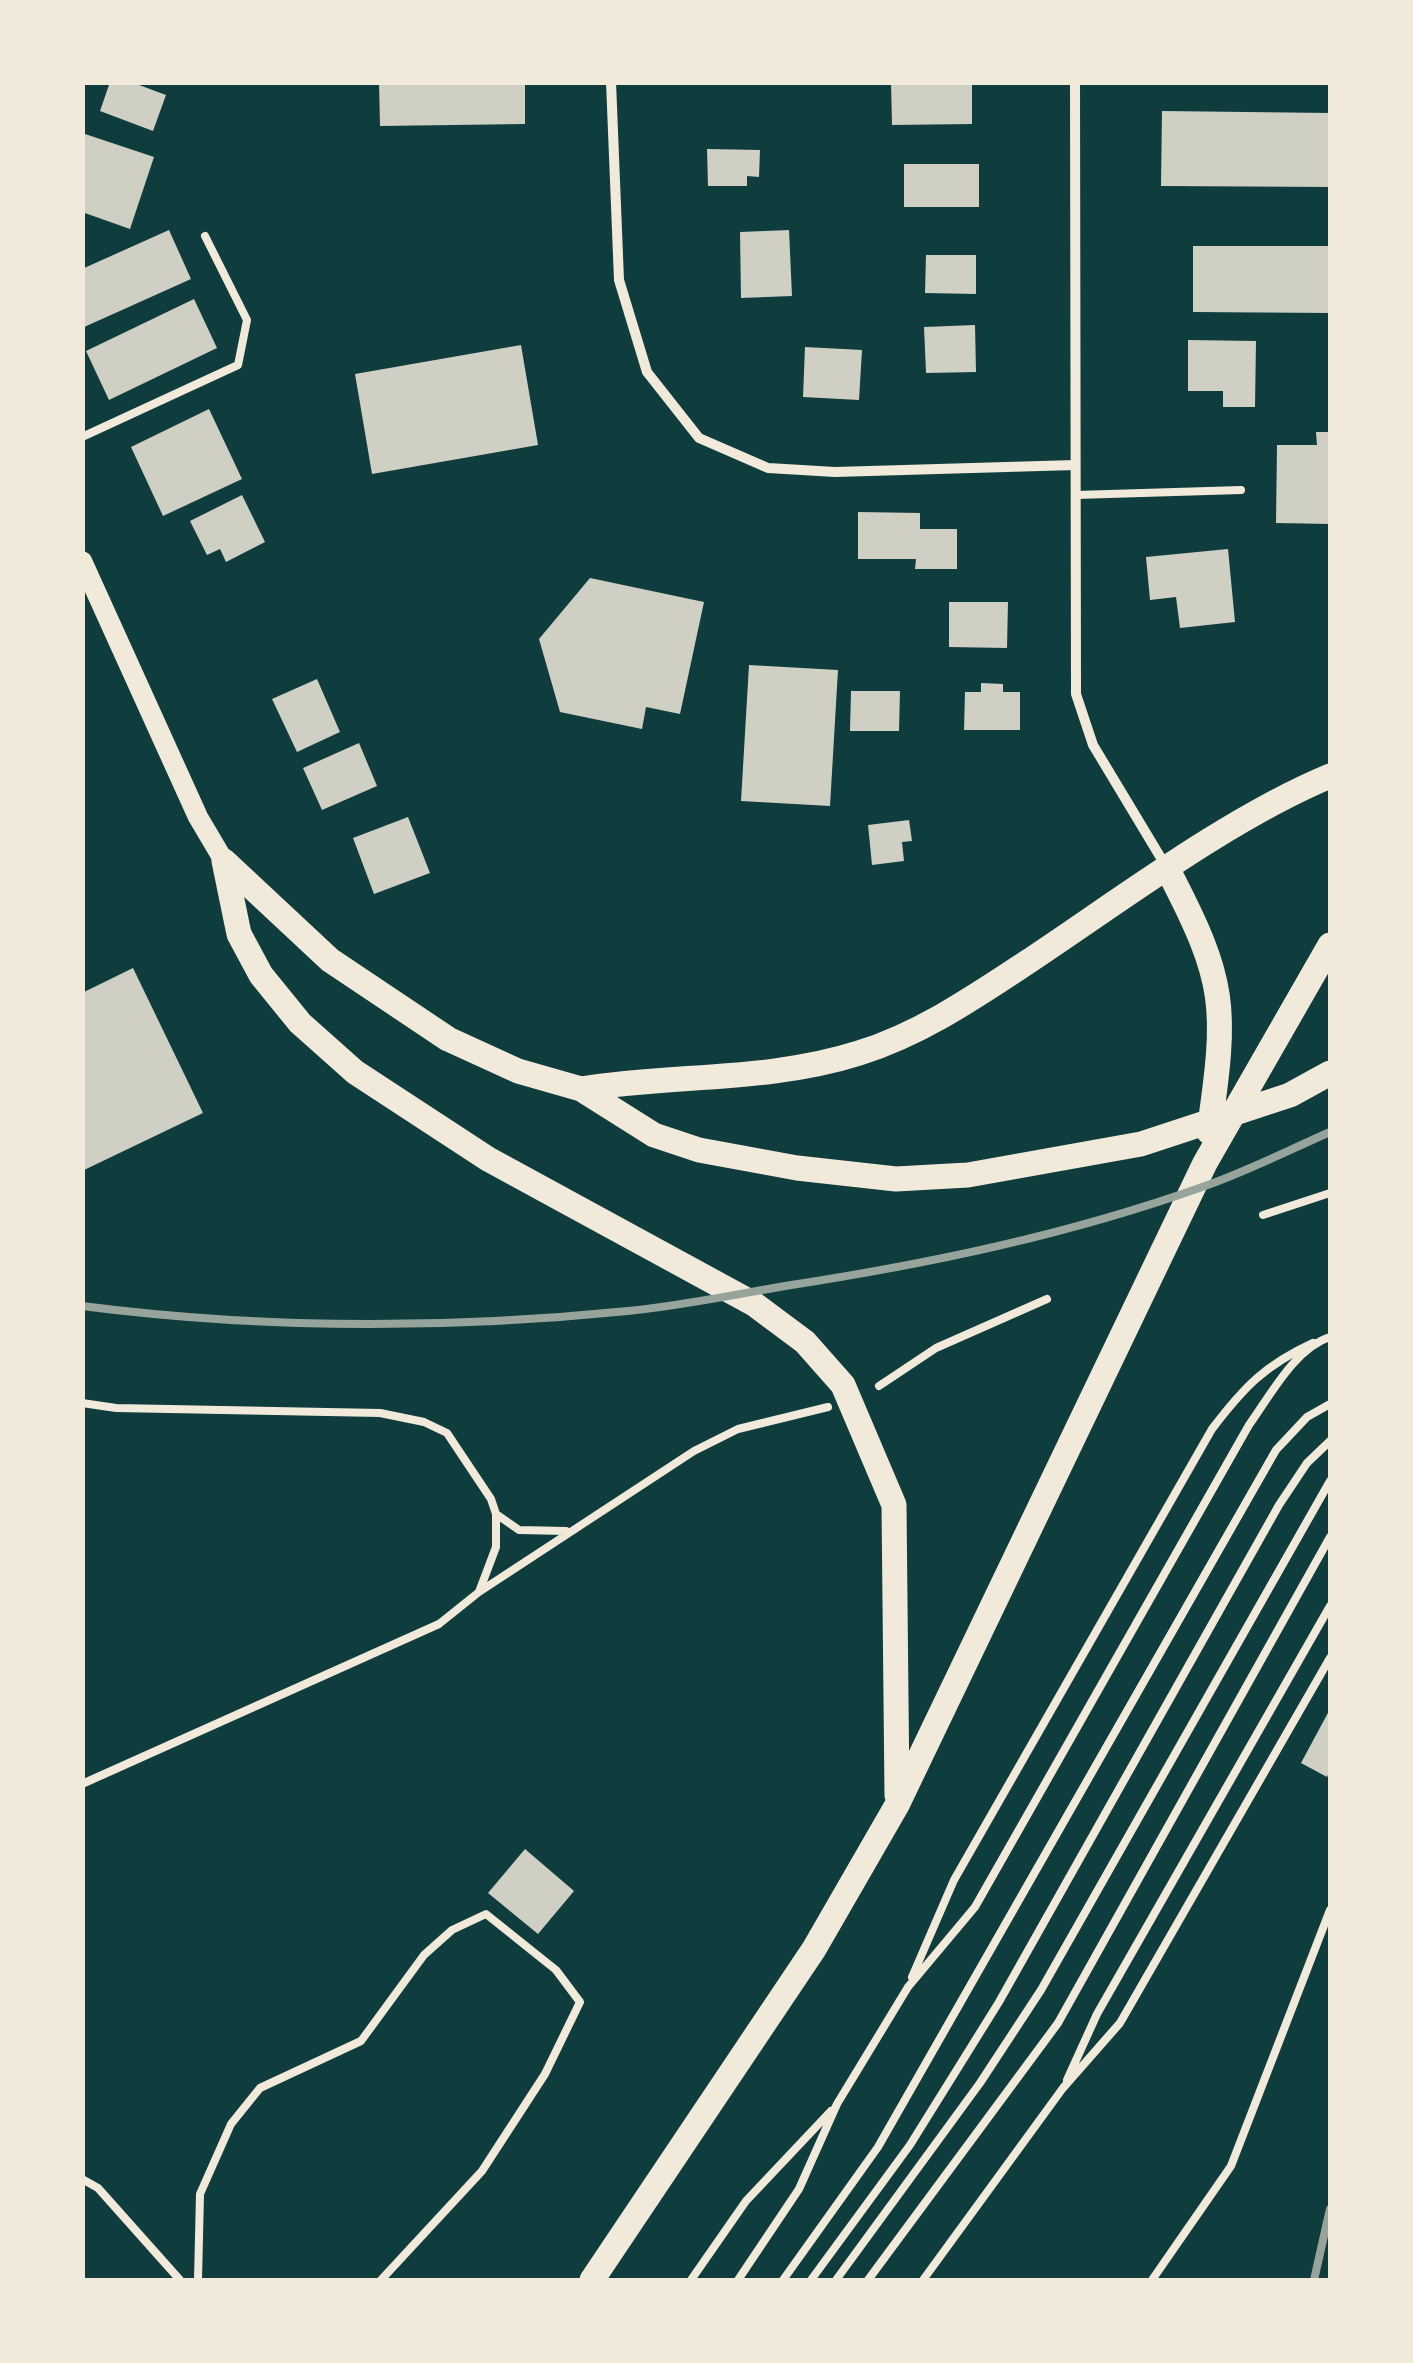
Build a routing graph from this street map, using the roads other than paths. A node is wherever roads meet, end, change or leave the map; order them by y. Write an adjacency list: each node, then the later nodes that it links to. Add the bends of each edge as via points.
1 (611, 82): 5 (street, via 619,280 647,372 700,438 768,468)
2 (1075, 82): 5 (street)
3 (205, 236): 4 (lane, via 247,320 238,365)
4 (82, 438)
5 (1075, 464): 7 (street)
6 (1241, 490): 7 (lane)
7 (1076, 496): 11 (street, via 1076,694 1093,744)
8 (82, 561): 10 (main road)
9 (1330, 776): 11 (main road)
10 (224, 862): 14 (main road, via 330,960 383,998 448,1039 518,1071); 34 (main road, via 239,934 262,975 300,1023 355,1072 424,1120 754,1304 805,1342 843,1385 894,1505)
11 (1168, 870): 14 (main road, via 951,1013 859,1053 754,1075); 15 (main road, via 1206,942 1218,982 1223,1036)
12 (1330, 945): 15 (main road)
13 (1330, 1074): 14 (main road, via 1290,1095 1141,1144 968,1176 896,1178 699,1150 654,1135)
14 (581, 1089)
15 (1205, 1163): 34 (main road)
16 (1330, 1193): 17 (lane)
17 (1264, 1215)
18 (1047, 1299): 21 (lane, via 936,1348)
19 (1330, 1337): 20 (lane)
20 (1317, 1342): 36 (lane, via 1249,1425 974,1907); 36 (lane, via 1272,1362 1212,1429 954,1880)
21 (879, 1386)
22 (82, 1403): 27 (lane, via 380,1413 424,1422 447,1433)
23 (1330, 1404): 46 (lane, via 1307,1417 1276,1450 878,2147)
24 (828, 1407): 28 (lane, via 738,1429 694,1450)
25 (1330, 1441): 47 (lane, via 1280,1505 999,2002 910,2144)
26 (1330, 1481): 48 (lane, via 1040,1990)
27 (496, 1514): 28 (lane, via 519,1530); 30 (lane, via 496,1547)
28 (572, 1530): 30 (lane)
29 (1330, 1537): 49 (lane, via 1058,2023)
30 (479, 1592): 33 (lane, via 439,1624)
31 (1330, 1606): 37 (lane, via 1097,2014)
32 (1330, 1658): 37 (lane, via 1120,2023)
33 (82, 1784)
34 (897, 1805): 43 (main road, via 814,1949)
35 (1330, 1910): 51 (lane, via 1231,2166)
36 (908, 1987): 38 (lane)
37 (1063, 2088): 50 (lane)
38 (837, 2104): 44 (lane, via 746,2202); 45 (lane, via 799,2189)
39 (82, 2179): 40 (lane, via 98,2188)
40 (180, 2280)
41 (198, 2280): 42 (lane, via 200,2194 231,2124 260,2088 361,2041 424,1955 452,1930 486,1914 556,1970 580,2002 545,2074 482,2171)
42 (380, 2280)
43 (592, 2280)
44 (691, 2280)
45 (738, 2280)
46 (783, 2280)
47 (810, 2280)
48 (836, 2280)
49 (868, 2280)
50 (923, 2280)
51 (1152, 2280)

